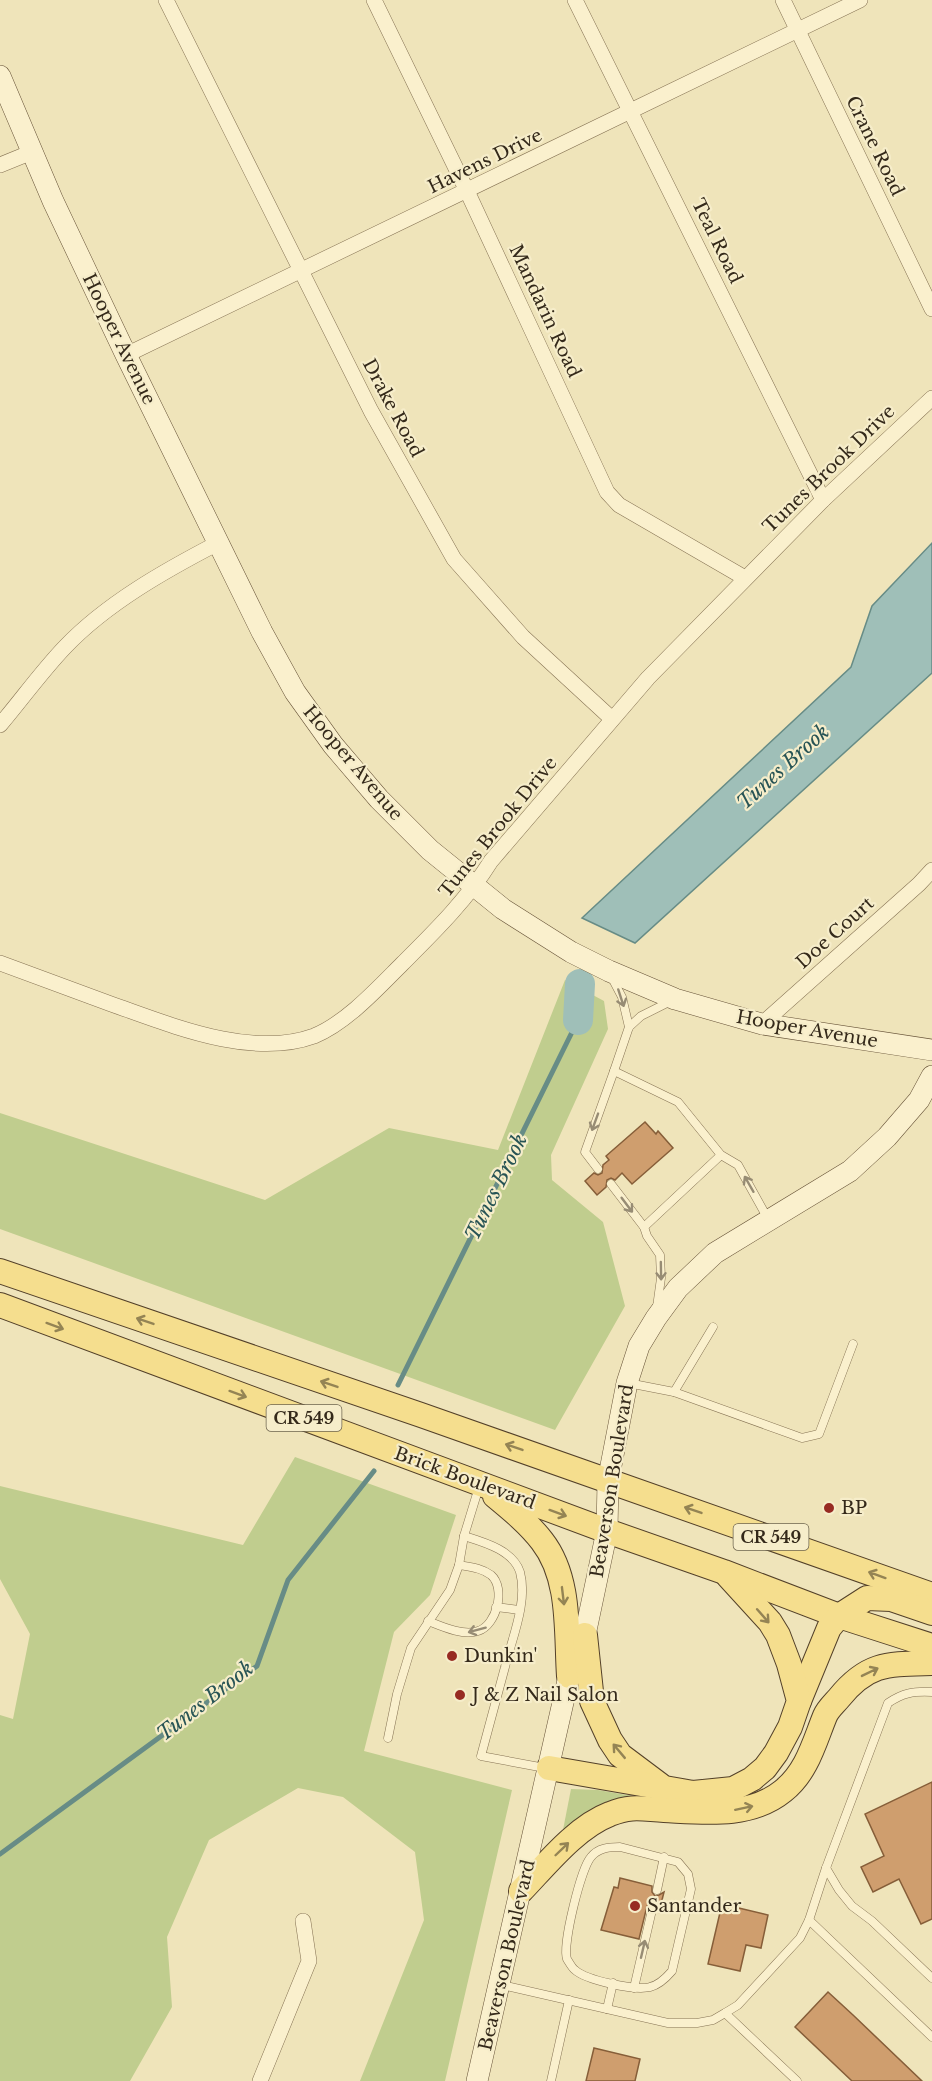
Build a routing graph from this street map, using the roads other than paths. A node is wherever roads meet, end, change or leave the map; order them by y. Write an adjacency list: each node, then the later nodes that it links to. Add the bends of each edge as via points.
1 (166, 0): 12 (street, Drake Road)
2 (374, 0): 11 (street, Mandarin Road)
3 (575, 0): 8 (street, Teal Road)
4 (783, 0): 6 (street, Crane Road)
5 (860, 0): 6 (street, Havens Drive)
6 (798, 31): 8 (street, Havens Drive); 13 (street, Crane Road)
7 (0, 76): 9 (main road, Hooper Avenue)
8 (631, 112): 11 (street, Havens Drive); 16 (street, Teal Road)
9 (33, 152): 10 (street); 14 (main road, Hooper Avenue)
10 (0, 165)
11 (467, 191): 12 (street, Havens Drive); 18 (street, Mandarin Road, via 607,492 619,505)
12 (302, 272): 14 (street, Havens Drive); 19 (street, Drake Road, via 371,411 454,559 523,637)
13 (932, 309)
14 (126, 355): 17 (main road, Hooper Avenue)
15 (932, 398): 16 (street, Tunes Brook Drive)
16 (823, 500): 18 (street, Tunes Brook Drive)
17 (218, 543): 20 (street, via 159,574 92,622 66,646); 22 (main road, Hooper Avenue, via 295,692 333,745 378,799 430,850)
18 (745, 578): 19 (street, Tunes Brook Drive)
19 (612, 719): 22 (street, Tunes Brook Drive, via 490,861)
20 (0, 725)
21 (932, 870): 26 (street, Doe Court)
22 (475, 886): 23 (street, Tunes Brook Drive, via 344,1018 316,1035 287,1044 257,1044 185,1030); 24 (main road, Hooper Avenue, via 536,930)
23 (0, 963)
24 (609, 971): 25 (main road, Hooper Avenue); 27 (lane, one-way to 27, via 622,997)
25 (675, 999): 26 (main road, Hooper Avenue); 27 (lane)
26 (762, 1024): 28 (main road, Hooper Avenue)
27 (628, 1027): 29 (lane)
28 (932, 1050)
29 (614, 1071): 31 (lane, via 678,1102); 32 (lane, one-way to 32, via 585,1152)
30 (932, 1076): 34 (main road, Beaverson Boulevard, via 919,1100 850,1171)
31 (721, 1155): 34 (lane, one-way to 31, via 738,1165); 35 (lane)
32 (598, 1169)
33 (610, 1184): 35 (lane, one-way to 35)
34 (770, 1221): 38 (main road, Beaverson Boulevard, via 715,1253 678,1288)
35 (644, 1227): 38 (lane, one-way to 38, via 660,1256)
36 (0, 1271): 43 (main road, CR 549, one-way to 36)
37 (0, 1305): 44 (main road, Brick Boulevard / CR 549, one-way to 44)
38 (656, 1318): 41 (main road, Beaverson Boulevard, via 639,1346)
39 (713, 1327): 42 (lane)
40 (853, 1344): 42 (lane, via 819,1434 802,1438)
41 (627, 1383): 42 (lane); 43 (main road, Beaverson Boulevard)
42 (674, 1392)
43 (608, 1481): 45 (main road, Beaverson Boulevard); 49 (main road, CR 549, one-way to 43)
44 (481, 1484): 45 (main road, Brick Boulevard / CR 549, one-way to 45); 46 (lane); 58 (main road, one-way to 58, via 544,1542 556,1566 564,1591)
45 (607, 1531): 48 (main road, Brick Boulevard / CR 549); 55 (main road, Beaverson Boulevard)
46 (464, 1536): 47 (lane); 51 (lane, via 498,1548 510,1557 519,1571)
47 (459, 1565): 50 (lane, via 491,1575 497,1583); 54 (lane, via 450,1590)
48 (724, 1572): 53 (main road, Brick Boulevard / CR 549); 60 (main road, one-way to 60, via 778,1635)
49 (932, 1595)
50 (496, 1607): 51 (lane); 54 (lane, one-way to 54, via 487,1627 477,1632)
51 (519, 1610): 62 (lane, via 481,1756)
52 (932, 1613): 53 (main road, via 891,1599 867,1598)
53 (839, 1616): 56 (main road, Brick Boulevard / CR 549); 60 (main road, via 829,1628)
54 (428, 1621): 61 (lane, via 411,1648)
55 (585, 1635): 58 (main road, Beaverson Boulevard); 63 (main road, one-way to 55, via 620,1755 610,1740 592,1701)
56 (932, 1646)
57 (932, 1663): 67 (main road, one-way to 57, via 564,1846 610,1814 636,1807 726,1812 757,1805 783,1791 801,1772 826,1713 852,1681 890,1664)
58 (569, 1676): 62 (main road, Beaverson Boulevard)
59 (932, 1692): 65 (lane, via 901,1694 888,1703)
60 (799, 1701): 63 (main road, via 776,1753 752,1779 733,1790 718,1792)
61 (388, 1738)
62 (549, 1768): 63 (main road); 67 (main road, Beaverson Boulevard)
63 (664, 1788)
64 (664, 1857): 66 (lane); 72 (lane, via 620,1847 605,1848 592,1856 583,1870 566,1943 567,1957 575,1970); 74 (lane, via 678,1862 688,1874 691,1889 672,1971 651,1987)
65 (826, 1868): 69 (lane); 71 (lane, via 852,1906)
66 (657, 1890)
67 (521, 1891): 73 (main road, Beaverson Boulevard)
68 (652, 1910): 74 (lane, one-way to 68)
69 (809, 1920): 77 (lane, via 800,1938 738,2005); 78 (lane)
70 (303, 1921): 79 (street, via 309,1961)
71 (932, 1978)
72 (613, 1983): 74 (lane); 76 (lane)
73 (500, 1985): 75 (lane); 80 (main road, Beaverson Boulevard)
74 (634, 1988)
75 (569, 2000): 76 (lane); 81 (lane)
76 (607, 2009): 77 (lane, via 684,2025 712,2020)
77 (725, 2013): 82 (lane)
78 (932, 2037)
79 (260, 2081)
80 (477, 2081)
81 (551, 2081)
82 (797, 2081)

